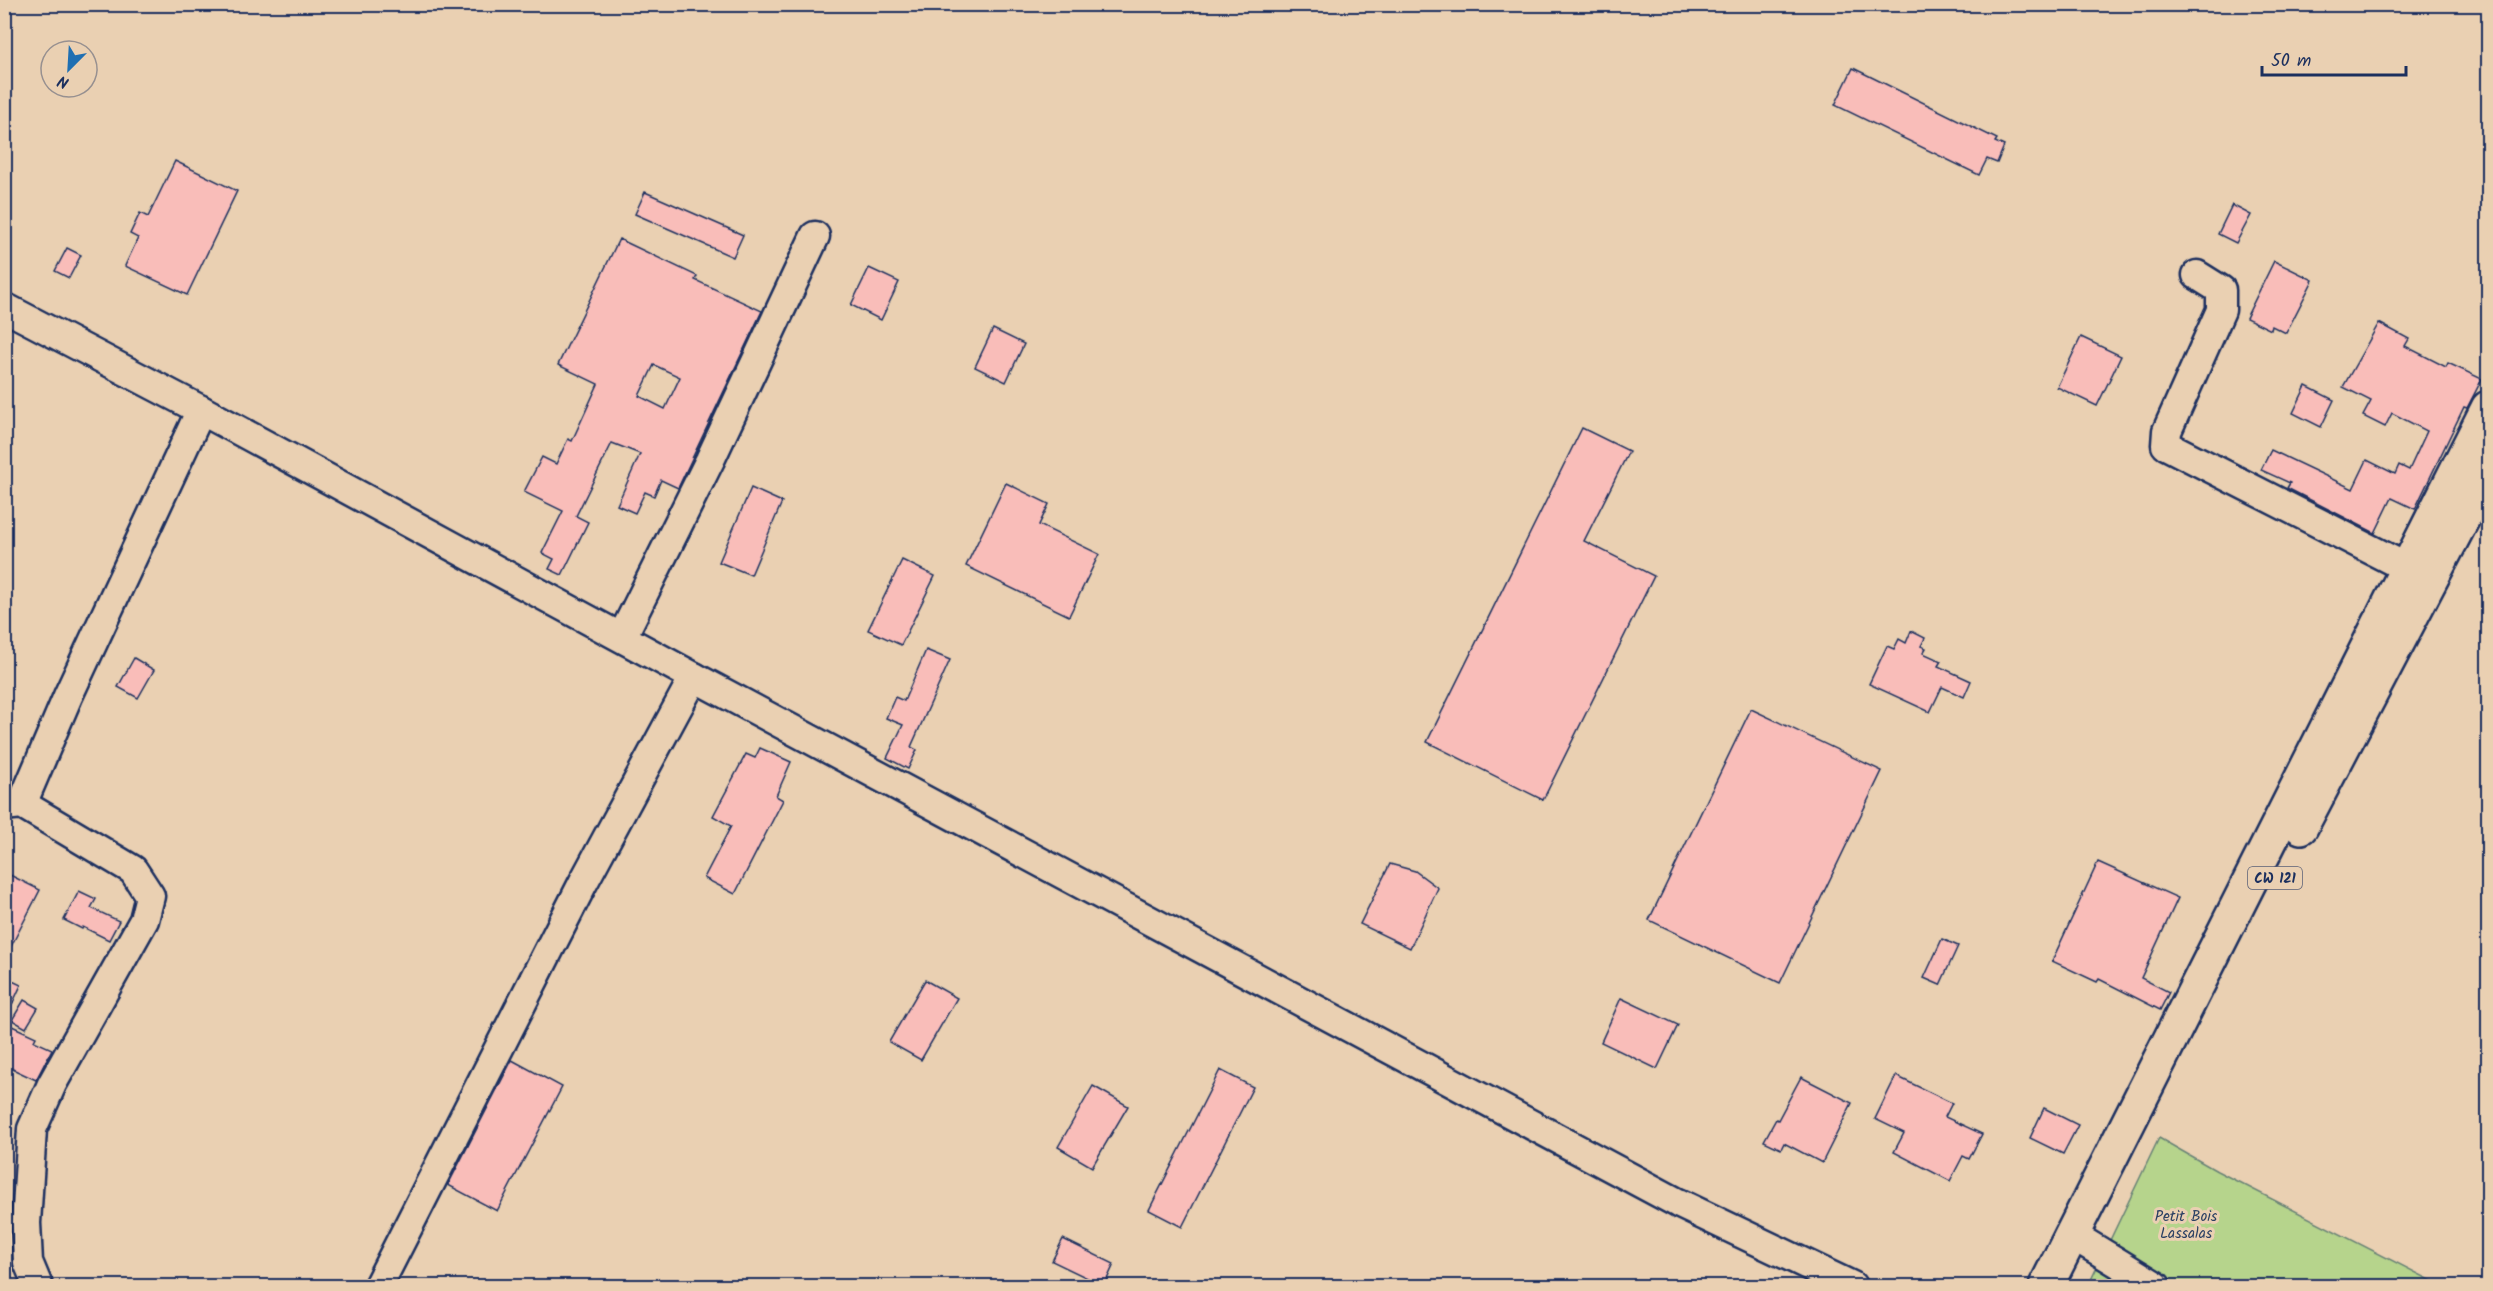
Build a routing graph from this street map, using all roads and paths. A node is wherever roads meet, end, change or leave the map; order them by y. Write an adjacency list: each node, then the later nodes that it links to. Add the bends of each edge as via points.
1 (815, 236): 8 (street)
2 (2197, 275): 7 (street, via 2221,290 2221,310 2167,430 2166,445)
3 (4, 307): 5 (street)
4 (2488, 408): 7 (highway)
5 (201, 410): 8 (street); 10 (street)
6 (2488, 470): 11 (highway, CW 121)
7 (2408, 568): 15 (highway)
8 (622, 637): 9 (street)
9 (694, 677): 13 (street, via 578,893); 14 (street, via 1678,1203)
10 (13, 805): 12 (street, via 133,870 150,896 144,920 52,1084 32,1129 26,1223 28,1262)
11 (2084, 1242): 16 (highway, CW 121); 17 (street)
12 (38, 1287)
13 (378, 1287)
14 (1852, 1287)
15 (2046, 1287)
16 (2063, 1287)
17 (2156, 1287)

